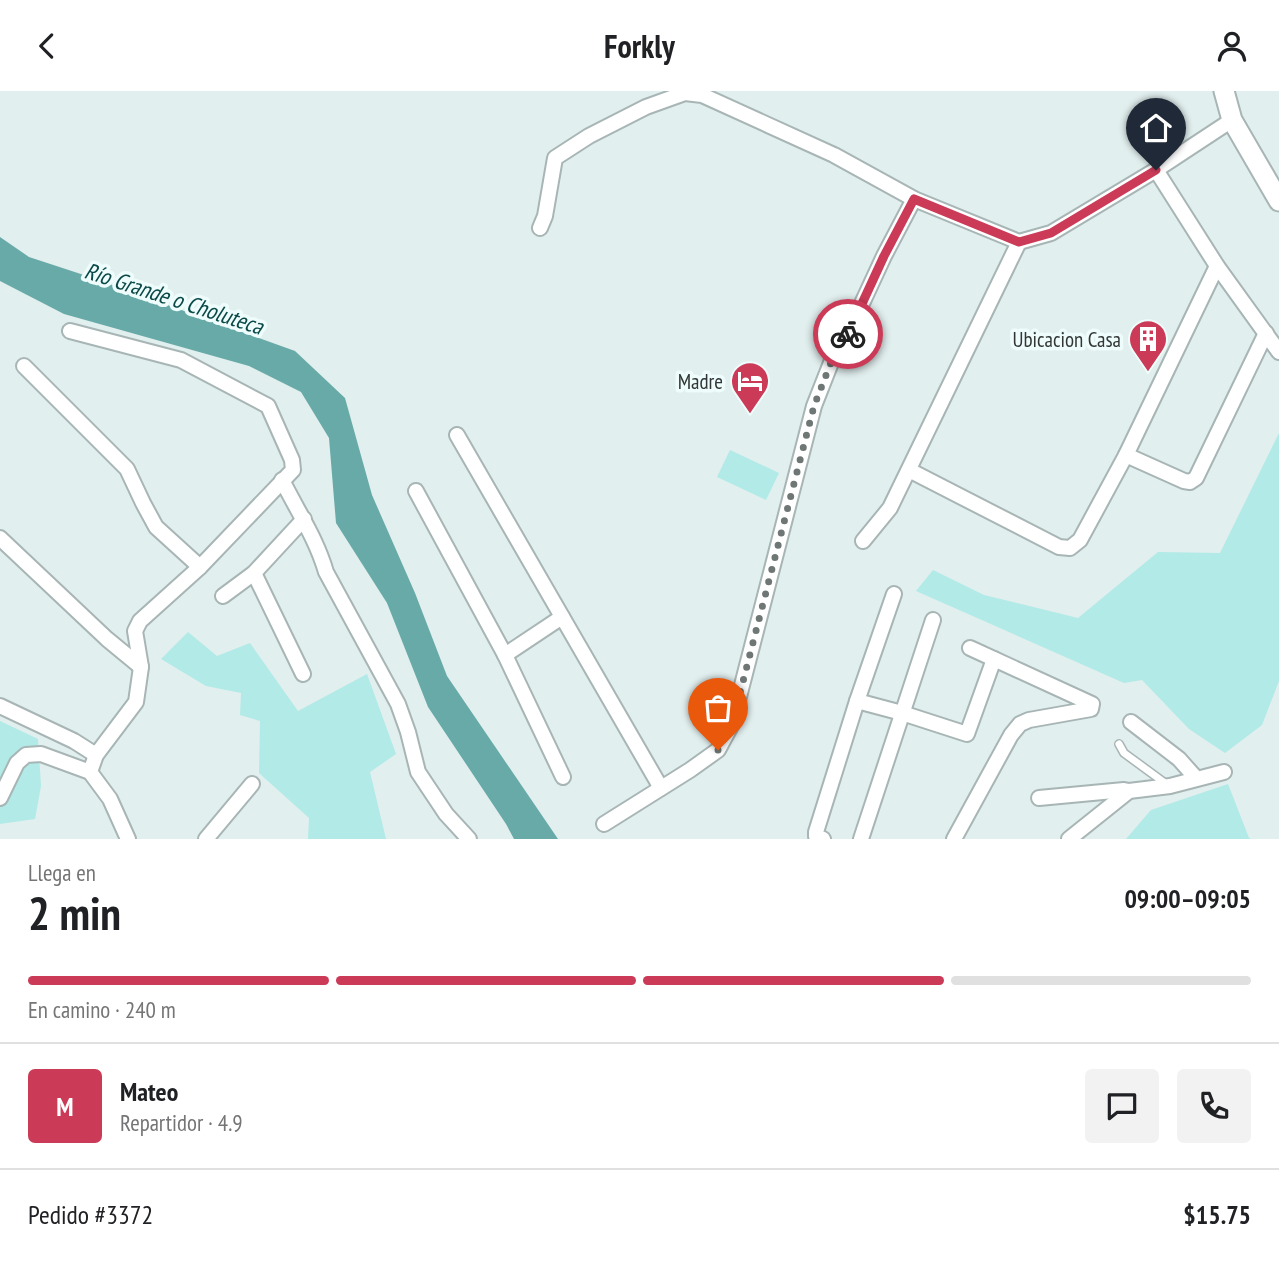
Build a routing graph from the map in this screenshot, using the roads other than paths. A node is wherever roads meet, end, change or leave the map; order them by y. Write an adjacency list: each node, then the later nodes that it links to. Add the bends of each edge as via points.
1 (1224, 91): 3 (main road)
2 (703, 93): 5 (street); 7 (street, via 685,93 646,107 555,158)
3 (1232, 120): 4 (street); 6 (main road)
4 (1156, 170): 8 (street, via 1051,233); 9 (street)
5 (914, 199): 8 (street); 45 (street, via 836,350 814,406 732,724 718,750)
6 (1279, 201)
7 (540, 228)
8 (1019, 242): 16 (street)
9 (1217, 266): 11 (street); 15 (street)
10 (70, 331): 17 (street, via 181,360 268,406 292,460 293,470)
11 (1266, 333): 12 (street); 15 (street, via 1196,478 1184,481)
12 (1279, 352)
13 (24, 366): 22 (street, via 127,468 156,527)
14 (457, 435): 26 (street)
15 (1126, 455): 16 (street, via 1080,540 1070,548 1059,547)
16 (909, 470): 21 (street, via 890,509)
17 (282, 480): 19 (street); 22 (street)
18 (416, 491): 29 (street)
19 (304, 519): 23 (street); 52 (street, via 326,572 398,704 418,772)
20 (0, 538): 31 (street)
21 (863, 541)
22 (200, 567): 31 (street, via 140,621 135,631)
23 (254, 573): 25 (street); 32 (street)
24 (894, 594): 33 (street)
25 (223, 596)
26 (562, 617): 29 (street); 45 (street)
27 (933, 620): 35 (street)
28 (970, 648): 30 (street)
29 (505, 655): 41 (street)
30 (994, 659): 35 (street, via 967,734); 55 (street, via 1092,704 1091,709 1020,724)
31 (141, 667): 38 (street, via 136,702)
32 (303, 674)
33 (857, 701): 35 (street); 53 (street, via 816,832)
34 (0, 706): 38 (street)
35 (902, 713): 54 (street)
36 (1131, 722): 42 (street)
37 (1119, 744): 44 (lane, via 1124,753)
38 (96, 755): 39 (street)
39 (90, 772): 47 (street, via 40,754 26,755 17,763); 50 (street, via 110,799)
40 (1224, 772): 42 (street)
41 (563, 777)
42 (1196, 778): 44 (street)
43 (252, 784): 51 (street)
44 (1170, 786): 46 (street)
45 (661, 787): 49 (street)
46 (1129, 791): 48 (street); 56 (street)
47 (0, 798)
48 (1039, 798)
49 (604, 824)
50 (128, 839)
51 (206, 839)
52 (469, 839)
53 (823, 839)
54 (862, 839)
55 (954, 839)
56 (1069, 839)

